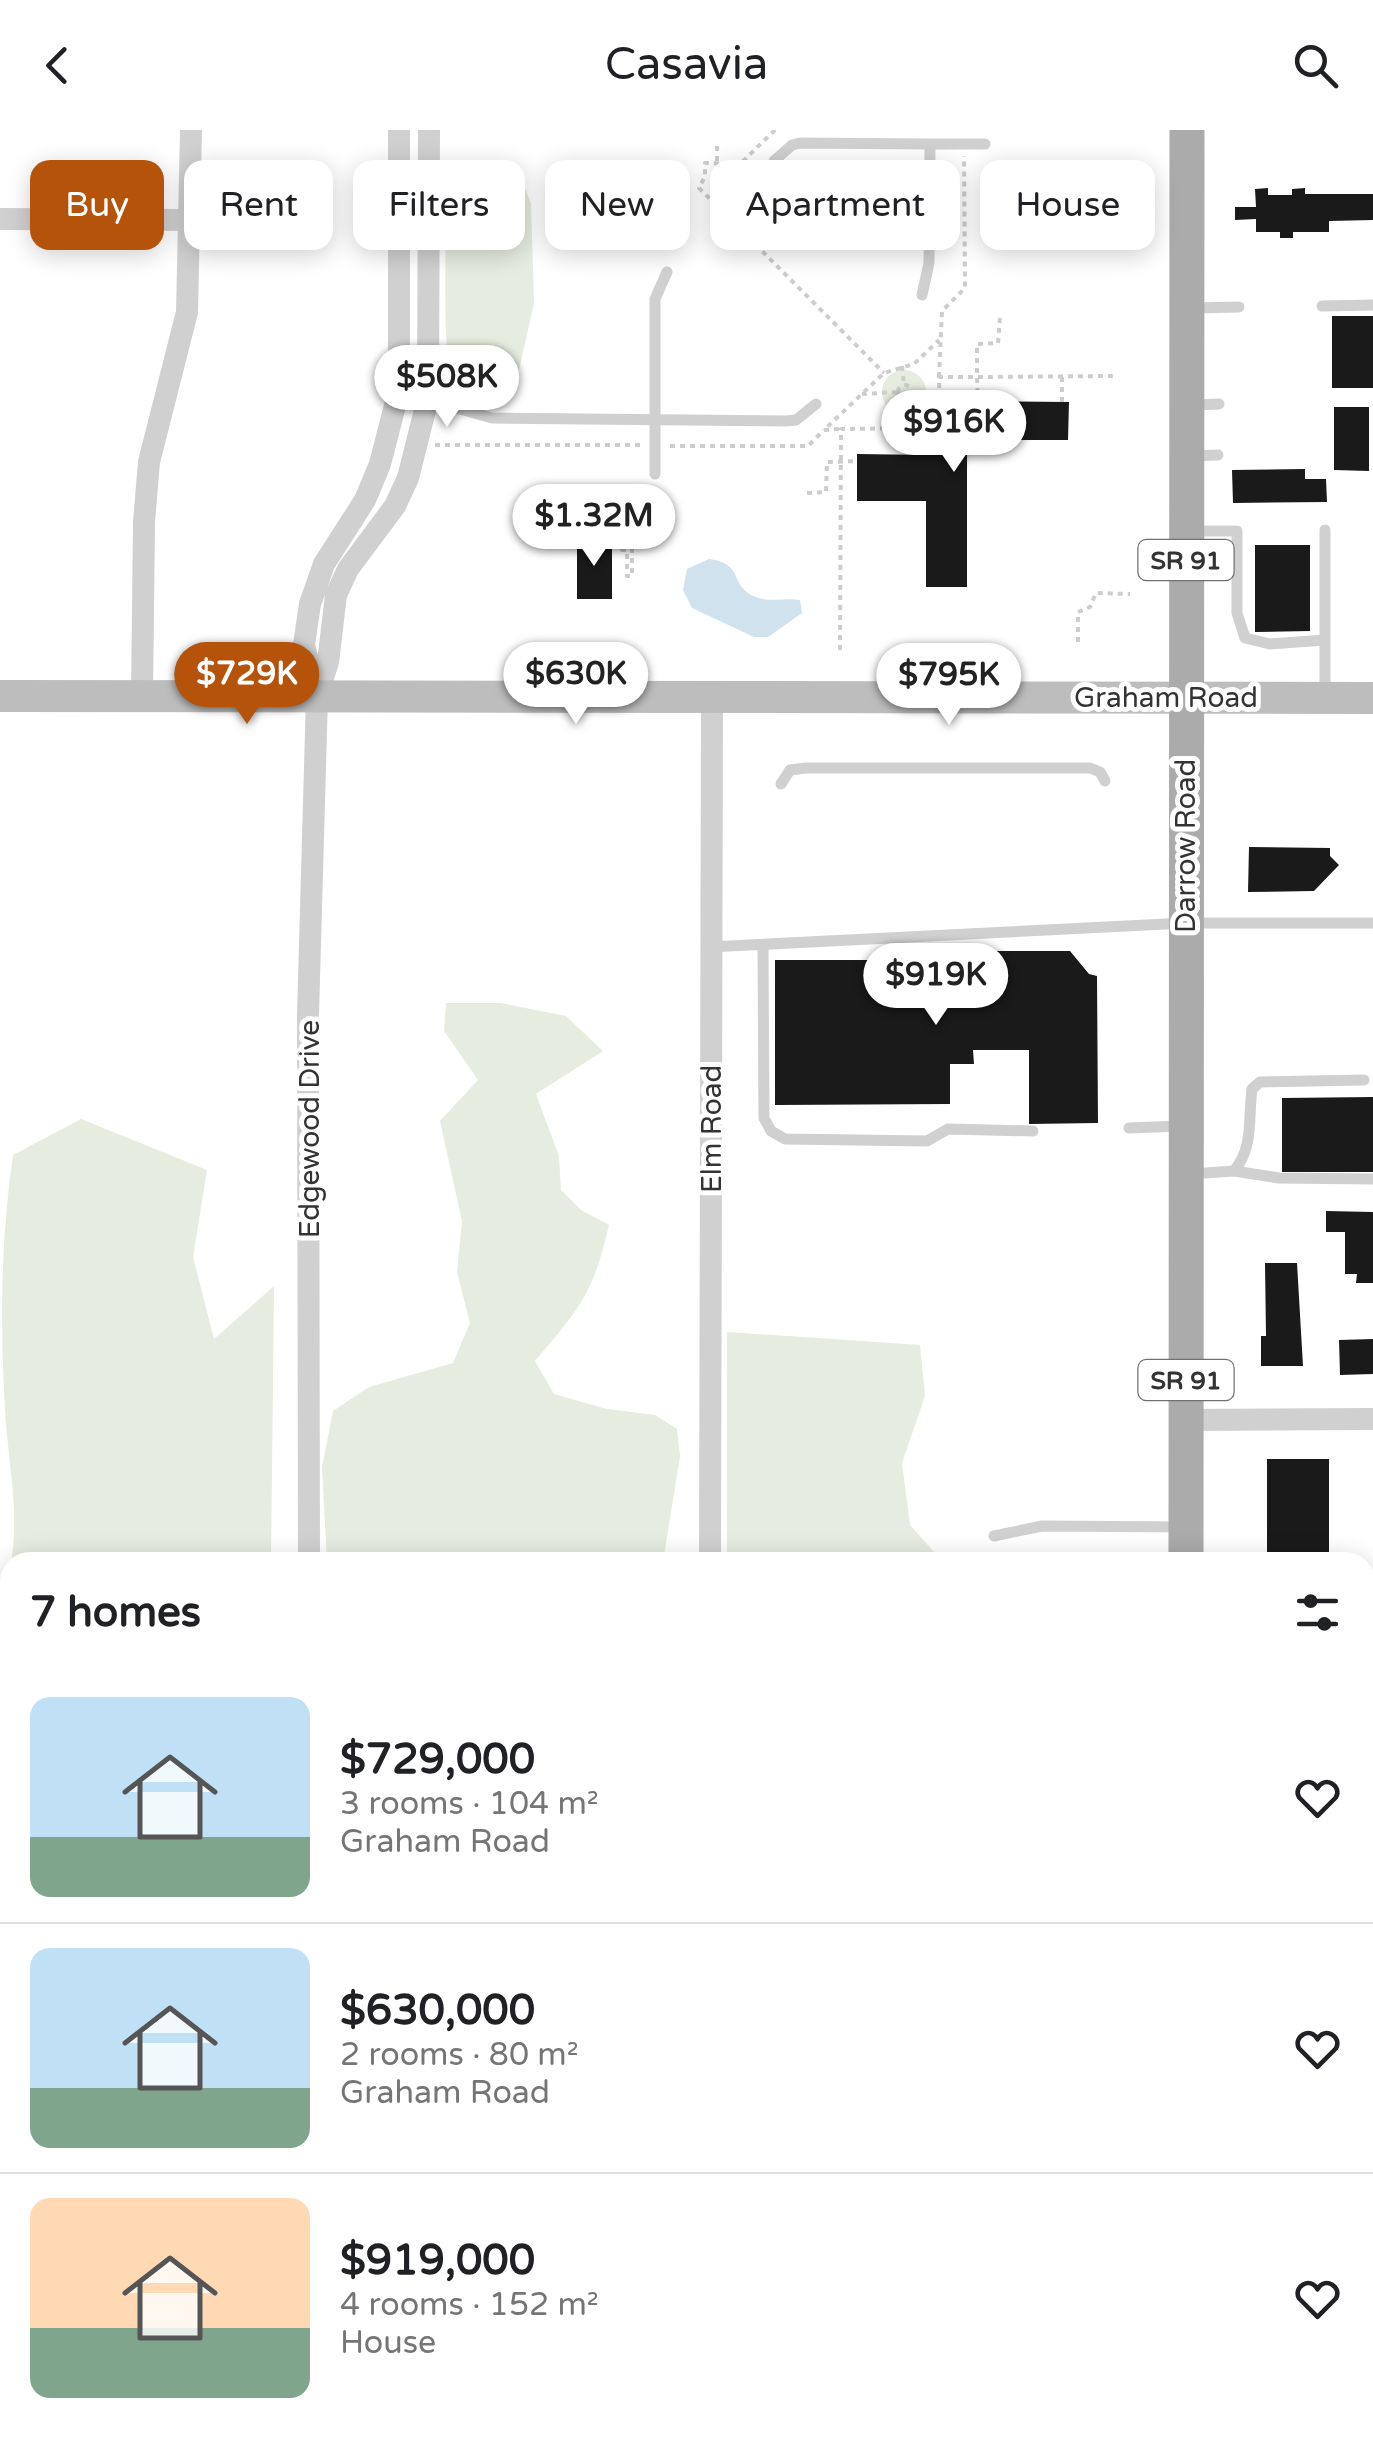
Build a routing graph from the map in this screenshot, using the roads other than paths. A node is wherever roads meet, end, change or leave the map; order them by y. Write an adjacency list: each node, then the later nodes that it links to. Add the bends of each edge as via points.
1 (191, 130): 7 (street)
2 (399, 130): 18 (street)
3 (429, 130): 19 (street)
4 (1186, 130): 17 (main road, Darrow Road / SR 91)
5 (930, 144): 6 (lane); 8 (lane, via 800,143); 13 (lane)
6 (985, 144)
7 (190, 160)
8 (775, 160)
9 (0, 220): 10 (street)
10 (184, 220)
11 (188, 250): 26 (street, via 187,312 149,462)
12 (667, 272): 21 (lane, via 655,299)
13 (922, 294)
14 (1373, 305): 15 (lane)
15 (1322, 306)
16 (1239, 307): 17 (lane)
17 (1186, 308): 24 (main road, Darrow Road / SR 91, via 1202,404 1202,455)
18 (398, 392): 19 (lane); 28 (street, via 365,500 324,564 310,604 304,645)
19 (428, 398): 21 (lane, via 492,418); 28 (street, via 395,506 361,548 336,596)
20 (816, 404): 21 (lane, via 786,422)
21 (654, 420): 22 (lane)
22 (655, 474)
23 (1326, 530): 25 (lane)
24 (1186, 531): 25 (lane, via 1237,531 1237,612 1245,638 1270,644); 30 (main road, Darrow Road / SR 91)
25 (1325, 640): 31 (lane)
26 (142, 695): 27 (main road, Graham Road); 28 (main road, Graham Road)
27 (0, 696)
28 (317, 696): 29 (main road, Graham Road); 50 (street, Edgewood Drive, via 308,1015)
29 (712, 696): 30 (main road, Graham Road); 38 (street, Elm Road)
30 (1185, 696): 31 (main road, Graham Road); 35 (main road, Darrow Road / SR 91)
31 (1325, 698): 32 (main road, Graham Road)
32 (1373, 698)
33 (1105, 781): 34 (lane, via 1090,768 806,768 790,770)
34 (780, 784)
35 (1186, 924): 36 (lane); 37 (lane); 40 (main road, Darrow Road / SR 91)
36 (1373, 924)
37 (763, 945): 38 (lane); 42 (lane, via 764,1118 777,1136 927,1141 948,1129)
38 (710, 947): 51 (street, Elm Road)
39 (1364, 1080): 43 (lane, via 1260,1082 1252,1089 1249,1144)
40 (1186, 1126): 41 (lane); 44 (main road, Darrow Road / SR 91)
41 (1129, 1128)
42 (1033, 1131)
43 (1234, 1171): 44 (lane); 45 (lane)
44 (1186, 1174): 46 (main road, Darrow Road / SR 91)
45 (1373, 1179)
46 (1186, 1420): 47 (street); 48 (main road, Darrow Road / SR 91)
47 (1373, 1420)
48 (1186, 1527): 49 (lane, via 1042,1526); 52 (main road, Darrow Road / SR 91)
49 (994, 1536)
50 (309, 1552)
51 (710, 1552)
52 (1186, 1552)

